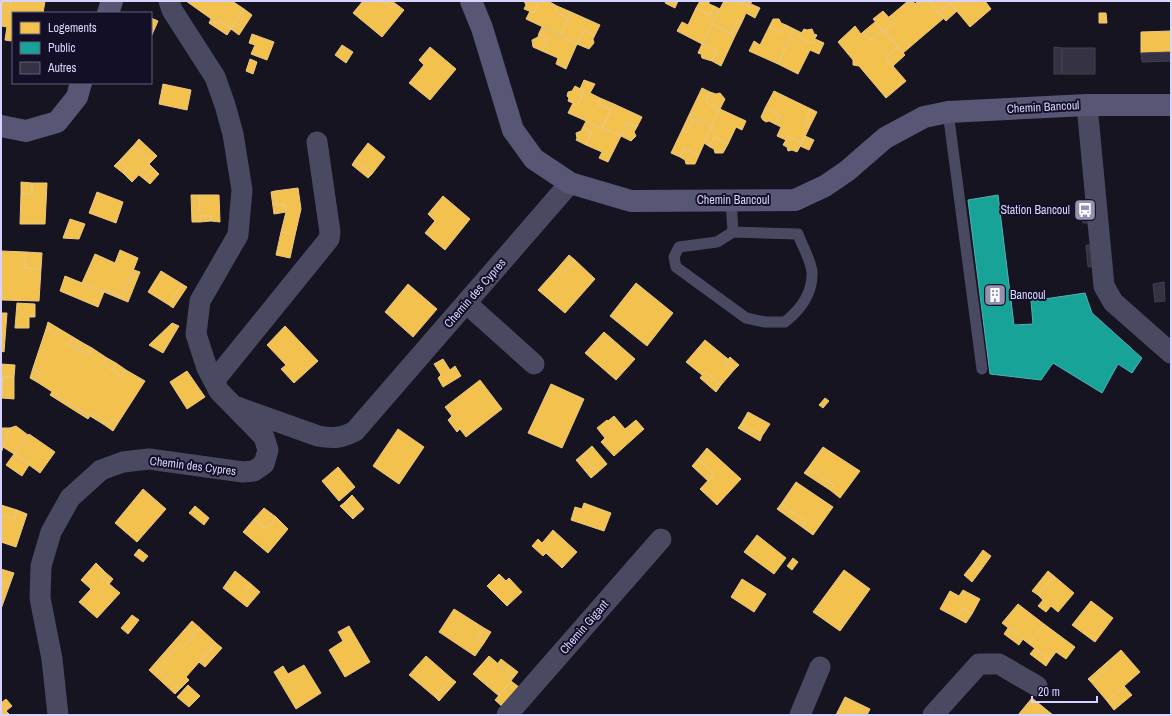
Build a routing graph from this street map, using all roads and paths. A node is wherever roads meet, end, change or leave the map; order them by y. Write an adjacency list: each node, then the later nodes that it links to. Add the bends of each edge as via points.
1 (112, 1): 4 (main road)
2 (169, 1): 18 (street, Chemin des Cypres, via 172,10 215,78 233,134 242,190 238,235 200,301 196,334)
3 (471, 1): 11 (main road, Chemin Bancoul, via 482,28 513,130 534,159)
4 (108, 12)
5 (81, 84): 9 (main road, via 77,97 57,122 26,131)
6 (1087, 105): 7 (main road, Chemin Bancoul); 8 (main road, Chemin Bancoul); 15 (street, Chemin Bancoul, via 1104,286 1113,302)
7 (1171, 105)
8 (948, 112): 12 (main road, Chemin Bancoul, via 924,117 885,138 825,186 795,200); 17 (lane)
9 (1, 126)
10 (317, 142): 18 (street, via 329,239)
11 (570, 183): 12 (main road, Chemin Bancoul, via 631,201); 14 (street, Chemin des Cypres)
12 (732, 200): 13 (lane)
13 (733, 232): 13 (lane, via 717,242 679,247 674,256 676,267 746,318 765,322 785,322 799,311 810,291 812,272 798,234)
14 (466, 303): 16 (street); 19 (street, Chemin des Cypres, via 364,422 355,431 343,437 330,439 318,436)
15 (1171, 353)
16 (534, 364)
17 (982, 369)
18 (214, 381): 19 (street, Chemin des Cypres, via 219,391)
19 (233, 406): 23 (street, Chemin des Cypres, via 264,437 268,450 264,464 254,471 243,472 148,459 123,462 101,470 70,498 51,532 41,566 40,598 52,659)
20 (661, 539): 24 (street, Chemin Gigant)
21 (820, 666): 25 (street)
22 (1037, 686): 26 (street, via 999,664 978,664)
23 (58, 715)
24 (508, 715)
25 (800, 715)
26 (934, 715)

